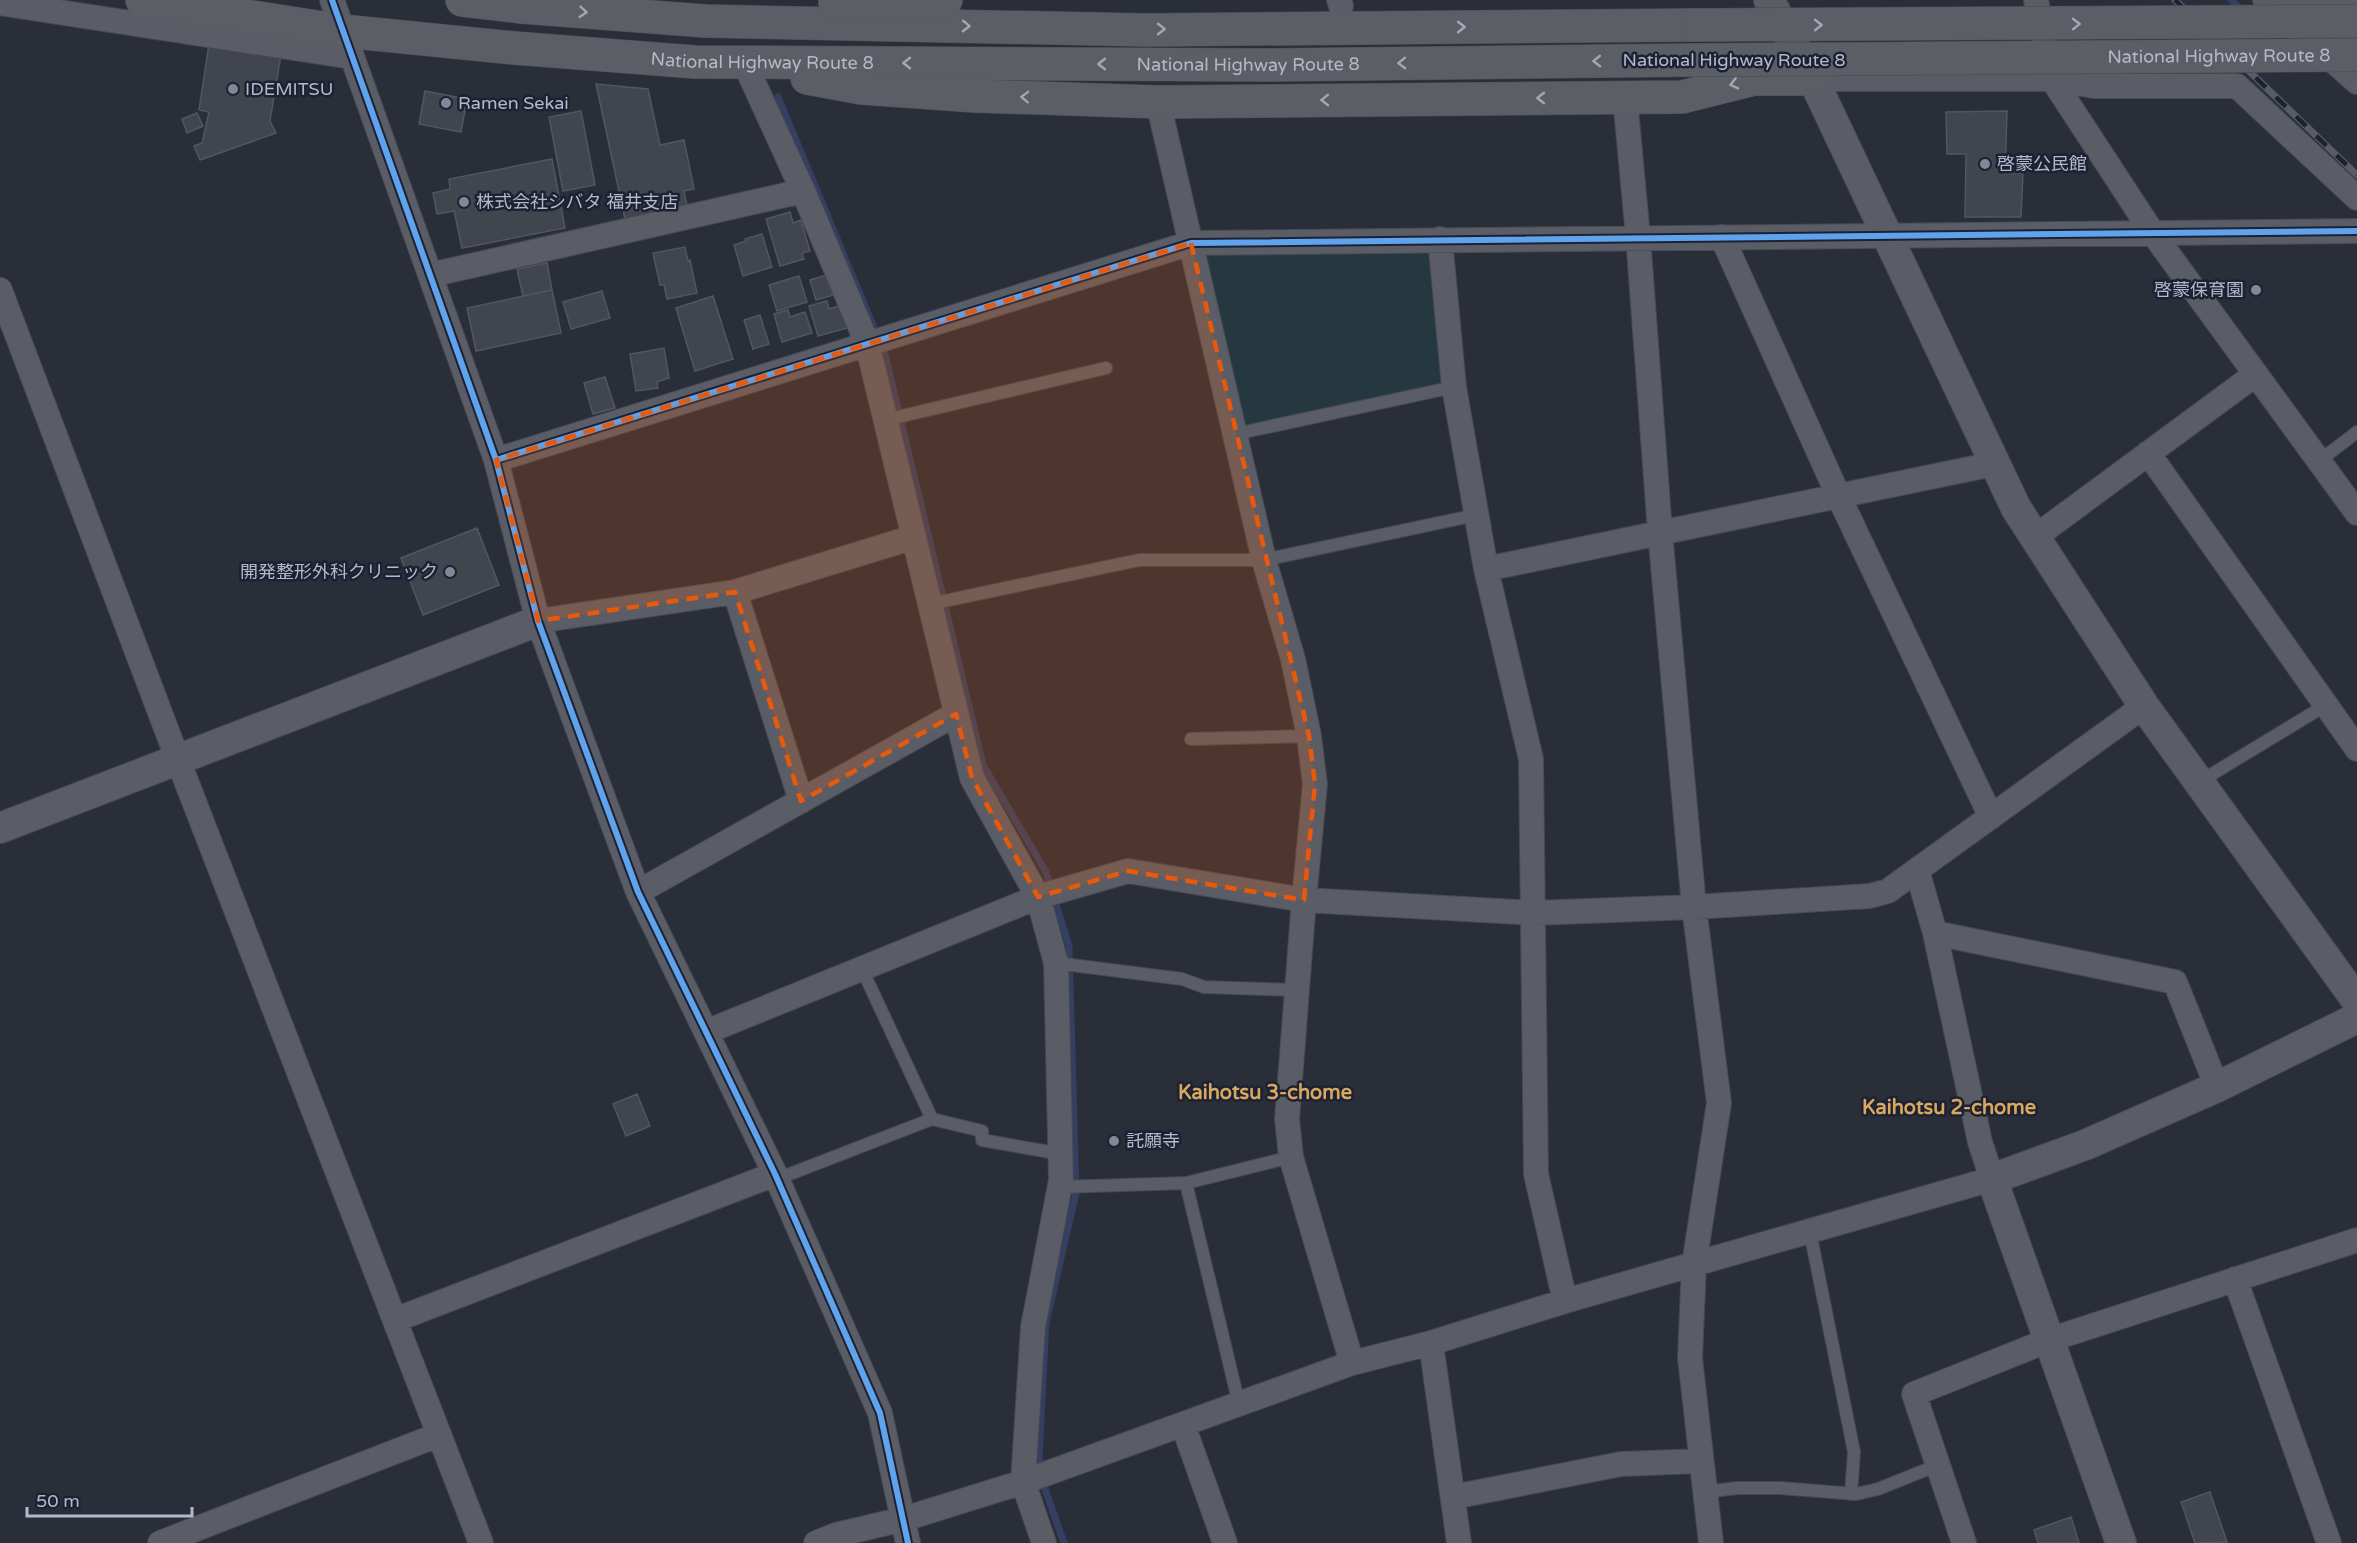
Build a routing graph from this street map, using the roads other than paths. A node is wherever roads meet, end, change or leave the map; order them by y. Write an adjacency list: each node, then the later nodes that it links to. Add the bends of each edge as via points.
1 (142, 0): 12 (highway, National Highway Route 8)
2 (332, 0): 12 (street)
3 (462, 0): 10 (highway, National Highway Route 8, one-way to 10, via 521,7)
4 (946, 0): 10 (highway, via 818,3)
5 (1769, 0): 15 (street)
6 (2036, 0): 16 (street)
7 (2357, 0): 8 (street)
8 (2266, 2): 17 (street)
9 (0, 3): 12 (street)
10 (726, 15): 11 (highway, National Highway Route 8, one-way to 11, bridge, via 1146,30)
11 (2357, 21)
12 (347, 44): 14 (highway, National Highway Route 8); 29 (street)
13 (2357, 55): 14 (highway, National Highway Route 8, one-way to 14, bridge, via 1269,64)
14 (744, 62): 19 (highway, one-way to 14, via 861,88); 20 (street)
15 (1813, 79): 16 (street); 18 (highway, one-way to 18, via 1754,79 1682,97); 24 (street)
16 (2052, 79): 21 (street, via 2094,86 2237,86); 22 (street)
17 (2357, 81)
18 (1625, 98): 19 (highway, one-way to 19, via 1368,87); 25 (street)
19 (1158, 102): 28 (street)
20 (803, 191): 29 (street); 31 (street)
21 (2357, 198)
22 (2152, 231): 23 (street); 24 (street); 33 (street)
23 (2357, 231)
24 (1888, 234): 26 (street); 41 (street)
25 (1638, 237): 26 (street); 27 (street); 45 (street)
26 (1722, 237): 42 (street)
27 (1440, 239): 28 (street); 34 (street)
28 (1191, 243): 31 (street); 37 (street)
29 (430, 275): 39 (street)
30 (0, 290): 59 (street)
31 (867, 343): 35 (street); 39 (street)
32 (1106, 368): 35 (lane)
33 (2256, 374): 38 (street); 40 (street)
34 (1454, 387): 37 (lane); 44 (street)
35 (885, 420): 46 (street)
36 (2357, 432): 40 (lane)
37 (1235, 434): 48 (street)
38 (2148, 453): 47 (street); 53 (street)
39 (496, 460): 52 (street)
40 (2319, 461): 43 (street)
41 (1994, 464): 42 (street); 47 (street)
42 (1838, 495): 45 (street); 62 (street)
43 (2357, 513)
44 (1476, 514): 48 (lane); 49 (street)
45 (1660, 532): 49 (street); 68 (street)
46 (914, 537): 50 (street); 51 (street)
47 (2035, 537): 54 (street)
48 (1264, 560): 51 (lane, via 1139,560); 56 (street, via 1293,659)
49 (1486, 568): 69 (street, via 1531,759)
50 (735, 592): 52 (street); 61 (street)
51 (930, 604): 55 (street)
52 (538, 621): 59 (street); 65 (street)
53 (2326, 705): 58 (street); 60 (lane)
54 (2144, 706): 60 (street); 62 (street)
55 (956, 714): 61 (street); 66 (street, via 972,778)
56 (1309, 736): 57 (lane); 67 (street, via 1315,784)
57 (1191, 738)
58 (2357, 748)
59 (178, 760): 63 (street); 90 (street)
60 (2199, 782): 74 (street)
61 (801, 801): 65 (street)
62 (1991, 817): 64 (street)
63 (0, 828)
64 (1917, 870): 68 (street, via 1888,891 1870,897); 70 (street)
65 (638, 892): 76 (street)
66 (1038, 897): 67 (street, via 1128,871); 71 (street); 72 (street)
67 (1304, 900): 69 (street); 73 (street)
68 (1694, 907): 69 (street); 87 (street, via 1719,1103)
69 (1533, 913): 89 (street, via 1536,1174)
70 (1935, 933): 77 (street, via 2175,982); 82 (street, via 1980,1142)
71 (1056, 963): 73 (lane, via 1182,979 1204,987); 79 (street)
72 (862, 969): 76 (street); 78 (lane)
73 (1297, 990): 80 (street, via 1287,1119)
74 (2357, 1001)
75 (2357, 1018): 77 (street)
76 (706, 1032): 81 (street)
77 (2217, 1087): 82 (street, via 2085,1145)
78 (932, 1119): 79 (lane, via 982,1131 981,1140); 81 (lane)
79 (1061, 1154): 84 (street)
80 (1291, 1157): 83 (lane); 93 (street)
81 (776, 1177): 90 (street); 103 (street, via 880,1413)
82 (1992, 1179): 85 (street); 91 (street)
83 (1186, 1183): 84 (lane); 94 (lane)
84 (1060, 1188): 99 (street, via 1033,1327)
85 (1810, 1232): 87 (street); 101 (lane, via 1854,1452)
86 (2357, 1240): 88 (street)
87 (1694, 1265): 89 (street); 97 (street, via 1690,1358)
88 (2235, 1278): 91 (street); 114 (street)
89 (1565, 1301): 92 (street)
90 (395, 1320): 96 (street)
91 (2049, 1340): 98 (street, via 1914,1394); 113 (street)
92 (1431, 1343): 93 (street); 102 (street)
93 (1352, 1363): 94 (street)
94 (1239, 1404): 95 (street)
95 (1183, 1425): 99 (street); 109 (street)
96 (438, 1435): 104 (street); 105 (street)
97 (1701, 1461): 100 (street); 102 (street, via 1621,1464)
98 (1938, 1465): 101 (lane, via 1878,1489); 112 (street)
99 (1023, 1482): 103 (street); 108 (street)
100 (1705, 1492): 101 (lane, via 1780,1488); 111 (street)
101 (1851, 1494)
102 (1453, 1497): 110 (street)
103 (904, 1519): 106 (street); 107 (street)
104 (160, 1543)
105 (481, 1543)
106 (816, 1543)
107 (908, 1543)
108 (1044, 1543)
109 (1225, 1543)
110 (1459, 1543)
111 (1710, 1543)
112 (1964, 1543)
113 (2121, 1543)
114 (2329, 1543)

